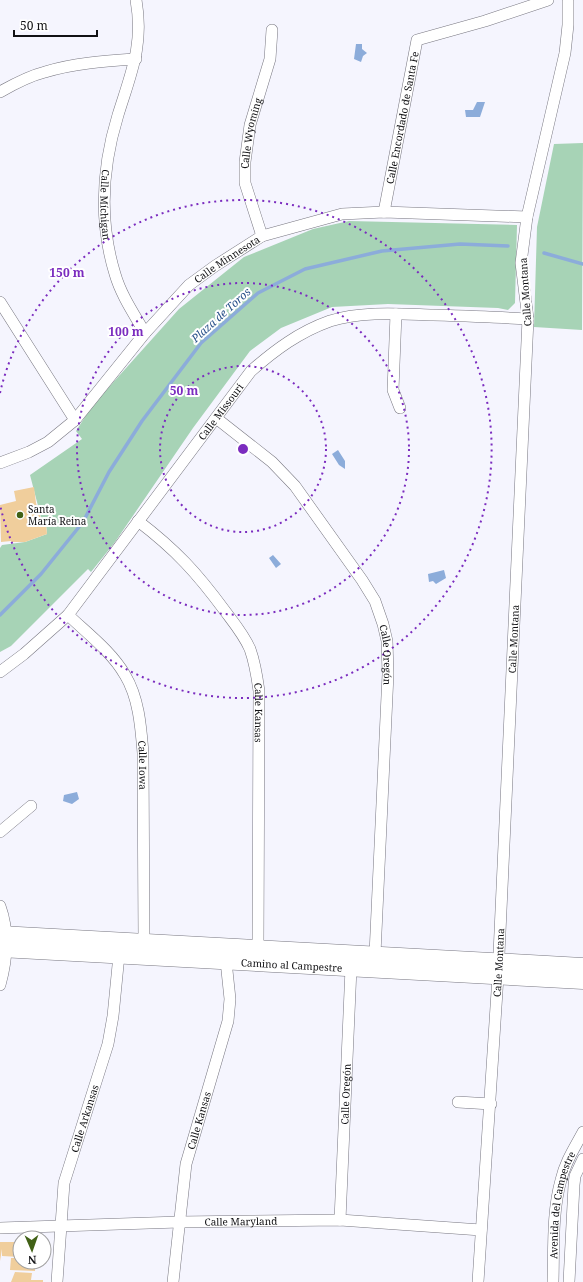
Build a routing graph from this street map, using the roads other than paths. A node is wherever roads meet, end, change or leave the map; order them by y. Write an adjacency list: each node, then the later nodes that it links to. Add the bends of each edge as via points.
1 (136, 0): 5 (street, Calle Míchigan, via 139,16)
2 (548, 0): 7 (street, Calle Encordado de Santa Fe, via 417,40)
3 (568, 0): 8 (street, Calle Montana, via 565,53)
4 (272, 30): 9 (street, Calle Wyoming, via 270,59 250,125 245,162 245,183)
5 (136, 59): 6 (street, via 45,72); 13 (street, Calle Míchigan, via 110,146 104,179 106,237 115,275 128,305)
6 (0, 92)
7 (384, 212): 8 (street, Calle Minnesota); 9 (street, Calle Minnesota, via 342,214)
8 (527, 217): 12 (street, Calle Montana, via 521,263)
9 (262, 236): 13 (street, Calle Minnesota, via 189,285)
10 (0, 302): 16 (street)
11 (396, 314): 12 (street, Calle Missouri); 14 (street, via 394,390); 15 (street, Calle Missouri, via 355,315 298,335 276,349 251,371)
12 (528, 319): 32 (street, Calle Montana)
13 (145, 333): 16 (street, Calle Minnesota)
14 (400, 408)
15 (216, 418): 18 (street, Calle Missouri); 27 (street, Calle Oregón, via 272,462 295,486 362,580 375,601 383,624 387,641 388,674)
16 (75, 420): 17 (street, Calle Minnesota, via 48,442)
17 (0, 463)
18 (138, 521): 19 (street, Calle Missouri); 26 (street, Calle Kansas, via 164,541 206,585 240,632 256,669 259,691)
19 (68, 615): 20 (street, Calle Missouri); 25 (street, Calle Iowa, via 116,662 126,676 140,724 143,753)
20 (0, 672)
21 (31, 806): 22 (street)
22 (0, 832)
23 (0, 906): 24 (street)
24 (3, 941): 25 (street, Camino al Campestre); 28 (street, Camino al Campestre); 34 (street)
25 (144, 942): 26 (street, Camino al Campestre)
26 (258, 948): 27 (street, Camino al Campestre)
27 (375, 954): 32 (street, Camino al Campestre)
28 (119, 955): 29 (street, Camino al Campestre); 41 (street, Calle Arkansas, via 108,1044 66,1176)
29 (226, 961): 31 (street, Camino al Campestre); 40 (street, Calle Kansas, via 230,999 228,1021 186,1164)
30 (583, 966): 32 (street, Camino al Campestre)
31 (351, 968): 32 (street, Camino al Campestre); 39 (street, Calle Oregón)
32 (498, 969): 33 (street, Camino al Campestre); 36 (street, Calle Montana)
33 (583, 981)
34 (0, 985)
35 (458, 1102): 36 (street)
36 (491, 1104): 43 (street, Calle Montana)
37 (583, 1132): 47 (street, Avenida del Campestre, via 560,1179 555,1216)
38 (583, 1159): 48 (street, Avenida del Campestre, via 575,1176)
39 (340, 1220): 40 (street, Calle Maryland); 43 (street, Calle Maryland)
40 (179, 1222): 41 (street, Calle Maryland); 45 (street, Calle Kansas)
41 (60, 1226): 42 (street, Calle Maryland); 44 (street, Calle Arkansas)
42 (0, 1228)
43 (481, 1230): 46 (street, Calle Montana)
44 (57, 1282)
45 (172, 1282)
46 (478, 1282)
47 (553, 1282)
48 (569, 1282)

